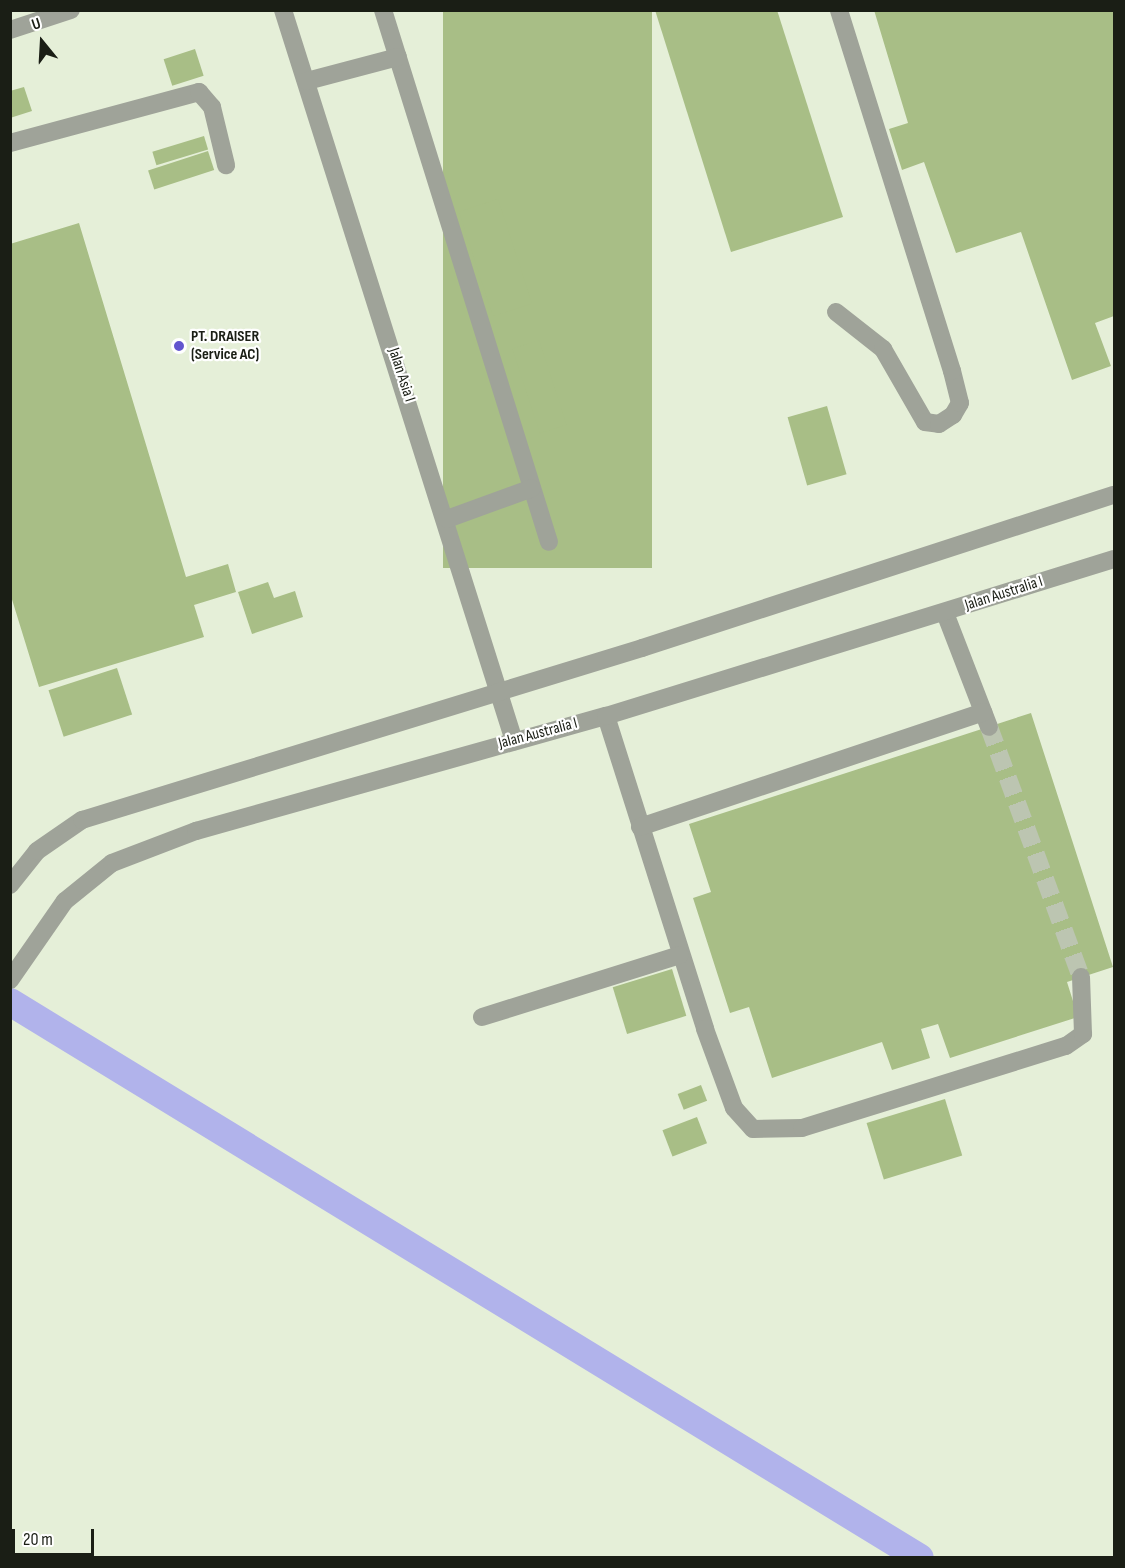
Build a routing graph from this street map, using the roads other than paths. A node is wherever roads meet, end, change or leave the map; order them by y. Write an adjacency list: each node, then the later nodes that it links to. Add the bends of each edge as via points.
1 (71, 10): 5 (lane)
2 (283, 10): 7 (lane, Jalan Asia I)
3 (383, 10): 6 (lane)
4 (839, 10): 10 (lane, via 952,371 960,403 953,415 939,424 925,422 883,349)
5 (10, 30)
6 (398, 57): 7 (lane); 11 (lane)
7 (307, 81): 13 (lane, Jalan Asia I)
8 (10, 143): 9 (lane, via 199,92 212,107)
9 (226, 165)
10 (836, 312)
11 (532, 488): 13 (lane); 14 (lane)
12 (1114, 495): 17 (lane, via 642,648)
13 (447, 519): 17 (lane, Jalan Asia I)
14 (549, 542)
15 (1114, 559): 16 (lane, Jalan Australia I)
16 (945, 613): 18 (lane, Jalan Australia I); 20 (lane, via 986,719)
17 (500, 688): 19 (lane, Jalan Asia I); 21 (lane, via 82,820 37,851)
18 (606, 716): 19 (lane, Jalan Australia I); 20 (lane)
19 (514, 741): 23 (lane, Jalan Australia I, via 196,831 111,863 65,901)
20 (640, 827): 22 (lane)
21 (10, 885)
22 (680, 955): 24 (lane, via 734,1108 753,1129 802,1128 1066,1046 1083,1034); 25 (lane)
23 (14, 975)
24 (1081, 977)
25 (482, 1017)

